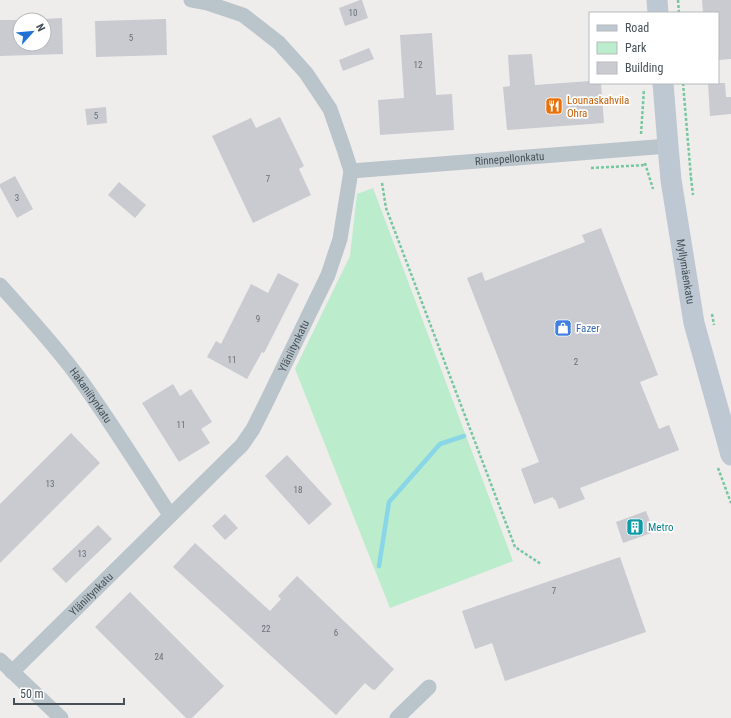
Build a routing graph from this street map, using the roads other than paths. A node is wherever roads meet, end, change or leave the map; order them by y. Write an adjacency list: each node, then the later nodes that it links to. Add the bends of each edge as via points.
1 (190, 0): 6 (street, Yläniitynkatu, via 243,15 279,43 306,73 330,109)
2 (657, 0): 3 (main road)
3 (658, 12)
4 (663, 84): 5 (main road, Myllymäenkatu)
5 (668, 146): 6 (street, Rinnepellonkatu); 8 (main road, Myllymäenkatu, via 694,323)
6 (351, 171): 9 (street, Yläniitynkatu, via 340,239 328,275 252,430 242,445)
7 (0, 284): 9 (street, Hakaniitynkatu, via 38,326 78,377)
8 (731, 455)
9 (170, 515): 11 (street, Yläniitynkatu)
10 (0, 660): 11 (street)
11 (12, 672): 13 (street)
12 (429, 687): 14 (street)
13 (61, 718)
14 (397, 718)

